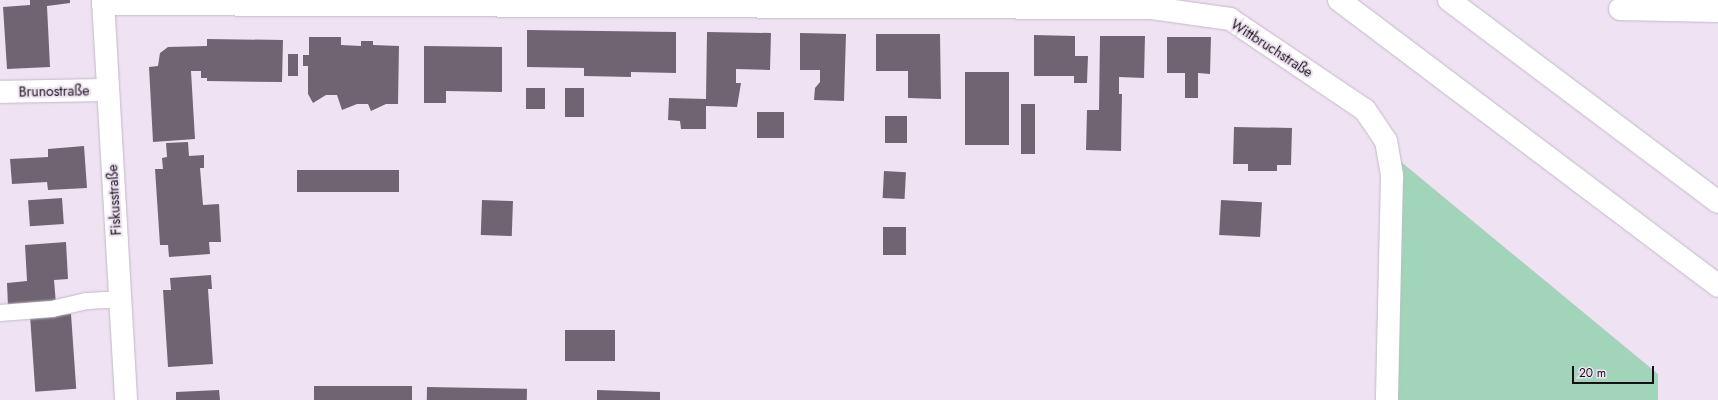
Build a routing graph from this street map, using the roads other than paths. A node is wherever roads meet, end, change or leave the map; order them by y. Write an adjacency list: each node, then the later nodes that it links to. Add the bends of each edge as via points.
1 (1338, 0): 9 (main road)
2 (1449, 0): 8 (main road)
3 (103, 2): 6 (main road, Fiskusstraße); 13 (main road, Wittbruchstraße, via 1152,8 1230,20 1366,110 1386,140 1392,176)
4 (1620, 9): 5 (main road)
5 (1718, 11)
6 (107, 90): 7 (main road, Brunostraße); 10 (main road, Fiskusstraße)
7 (0, 92)
8 (1718, 202)
9 (1718, 286)
10 (120, 299): 11 (lane, via 87,301 52,309); 12 (main road, Fiskusstraße)
11 (0, 313)
12 (126, 400)
13 (1387, 400)

